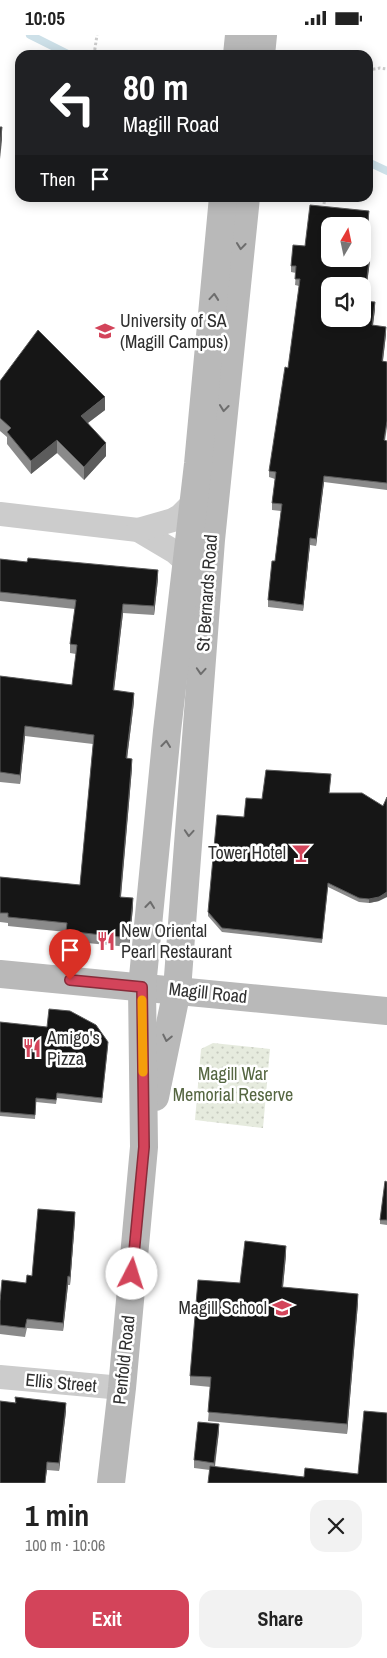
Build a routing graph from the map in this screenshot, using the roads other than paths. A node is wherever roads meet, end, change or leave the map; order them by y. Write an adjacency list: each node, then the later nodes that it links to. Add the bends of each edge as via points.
1 (239, 35): 3 (main road)
2 (263, 35): 4 (main road)
3 (238, 50)
4 (262, 50)
5 (223, 202): 7 (main road, St Bernards Road, one-way to 5)
6 (245, 202): 13 (main road, St Bernards Road, one-way to 13, via 211,541)
7 (194, 502): 9 (street, via 174,520); 10 (main road, St Bernards Road)
8 (0, 514): 9 (street)
9 (138, 530): 10 (street)
10 (187, 563): 12 (main road, St Bernards Road, one-way to 10)
11 (0, 974): 12 (main road, Magill Road)
12 (142, 987): 13 (main road, Magill Road); 15 (main road, Penfold Road)
13 (177, 990): 14 (main road, Magill Road); 15 (main road, Penfold Road, one-way to 15)
14 (387, 1011)
15 (144, 1147): 17 (main road, Penfold Road)
16 (0, 1377): 17 (street, Ellis Street)
17 (122, 1388): 18 (main road, Penfold Road)
18 (111, 1483)

